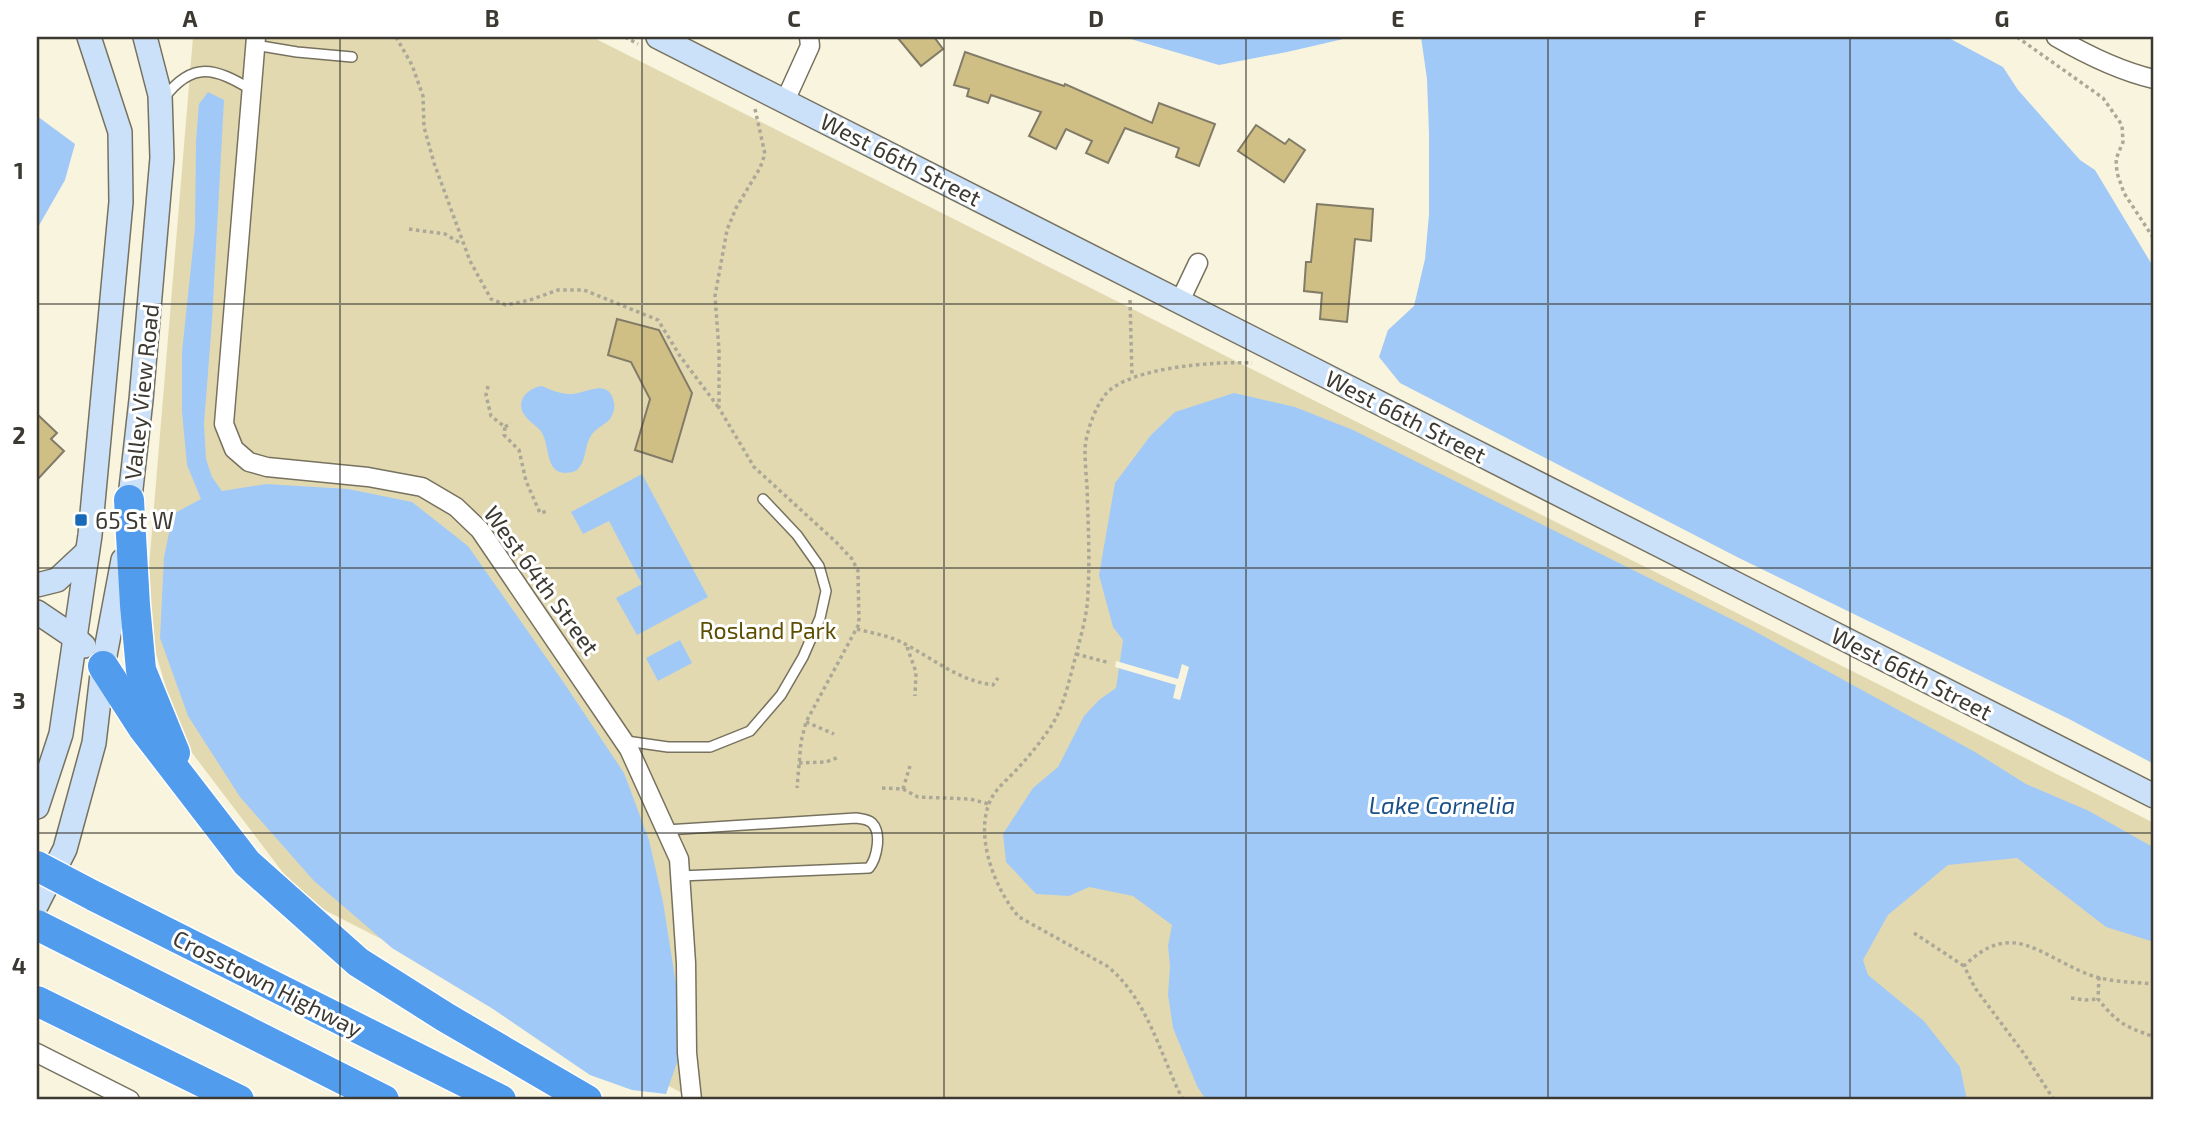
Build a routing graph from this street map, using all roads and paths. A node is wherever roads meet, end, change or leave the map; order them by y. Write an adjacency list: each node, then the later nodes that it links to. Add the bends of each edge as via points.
1 (89, 37): 30 (street, Valley View Road, via 120,132 121,202)
2 (145, 37): 14 (street, Valley View Road)
3 (397, 37): 17 (path, via 423,96 424,127)
4 (658, 37): 13 (street, West 66th Street)
5 (809, 37): 13 (street, via 810,46)
6 (2017, 37): 16 (path, via 2103,98 2122,125 2117,173 2124,193)
7 (2056, 37): 10 (street, via 2091,57)
8 (255, 41): 9 (lane, via 297,52); 11 (street, West 64th Street)
9 (352, 57)
10 (2154, 79)
11 (252, 90): 14 (lane, via 228,76 201,71 177,81); 43 (street, West 64th Street, via 224,424 234,449 249,463 267,467 422,487 456,506 480,530)
12 (753, 100): 24 (path, via 765,154 727,230 715,296)
13 (785, 101): 20 (street, West 66th Street)
14 (161, 102): 28 (street, Valley View Road, via 157,223)
15 (409, 229): 17 (path, via 445,234)
16 (2154, 239)
17 (464, 245): 24 (path, via 491,299 506,305 558,290 584,290 658,320)
18 (1198, 263): 20 (street)
19 (1132, 291): 22 (path)
20 (1180, 301): 51 (street, West 66th Street)
21 (1260, 363): 22 (path, via 1226,361)
22 (1132, 377): 36 (path, via 1104,396 1085,447 1088,596)
23 (488, 386): 26 (path, via 491,416)
24 (719, 408): 33 (path, via 754,467 852,559 858,572)
25 (511, 423): 26 (path)
26 (505, 426): 29 (path, via 504,435 519,450 540,513)
27 (763, 499): 43 (lane, via 819,566 825,591 820,618 803,657 781,695 750,731 710,747)
28 (129, 500): 38 (street, Valley View Road, via 121,577); 50 (highway, via 141,670)
29 (548, 511)
30 (87, 552): 31 (street, via 57,580); 34 (street, Valley View Road)
31 (37, 585)
32 (37, 612): 34 (street)
33 (857, 629): 35 (path); 41 (path)
34 (75, 637): 38 (street); 53 (street, Valley View Road, via 61,734)
35 (906, 646): 39 (path, via 974,682 993,685); 40 (path, via 916,672)
36 (1076, 654): 37 (path); 52 (path, via 1054,721)
37 (1110, 663)
38 (103, 666): 50 (highway); 57 (street, Valley View Road, via 91,756 65,849)
39 (998, 678)
40 (915, 696)
41 (806, 722): 42 (path); 45 (path)
42 (834, 734)
43 (624, 741): 54 (street, West 64th Street)
44 (839, 757): 45 (path)
45 (799, 763): 47 (path)
46 (910, 766): 49 (path)
47 (797, 788)
48 (882, 788): 49 (path)
49 (903, 789): 52 (path, via 918,797)
50 (194, 794): 72 (highway, via 247,863 358,962)
51 (2154, 796)
52 (989, 804): 74 (path, via 986,849 1008,905 1019,917 1118,974 1139,1004)
53 (37, 807)
54 (666, 830): 56 (street, West 64th Street, via 679,859); 56 (lane, via 856,818 873,824 877,832 875,858 869,868)
55 (37, 866): 71 (highway, Crosstown Highway, bridge)
56 (680, 876): 73 (street, West 64th Street)
57 (37, 904)
58 (37, 925): 70 (highway)
59 (1914, 933): 60 (path)
60 (1964, 967): 61 (path, via 1993,945 2013,941); 75 (path)
61 (2099, 976): 62 (path); 64 (path)
62 (2154, 984)
63 (2071, 998): 64 (path)
64 (2098, 999): 66 (path, via 2124,1026)
65 (37, 1001): 69 (highway)
66 (2154, 1037)
67 (37, 1053): 68 (street)
68 (130, 1100)
69 (239, 1100)
70 (384, 1100)
71 (500, 1100)
72 (587, 1100)
73 (692, 1100)
74 (1183, 1100)
75 (2054, 1100)

